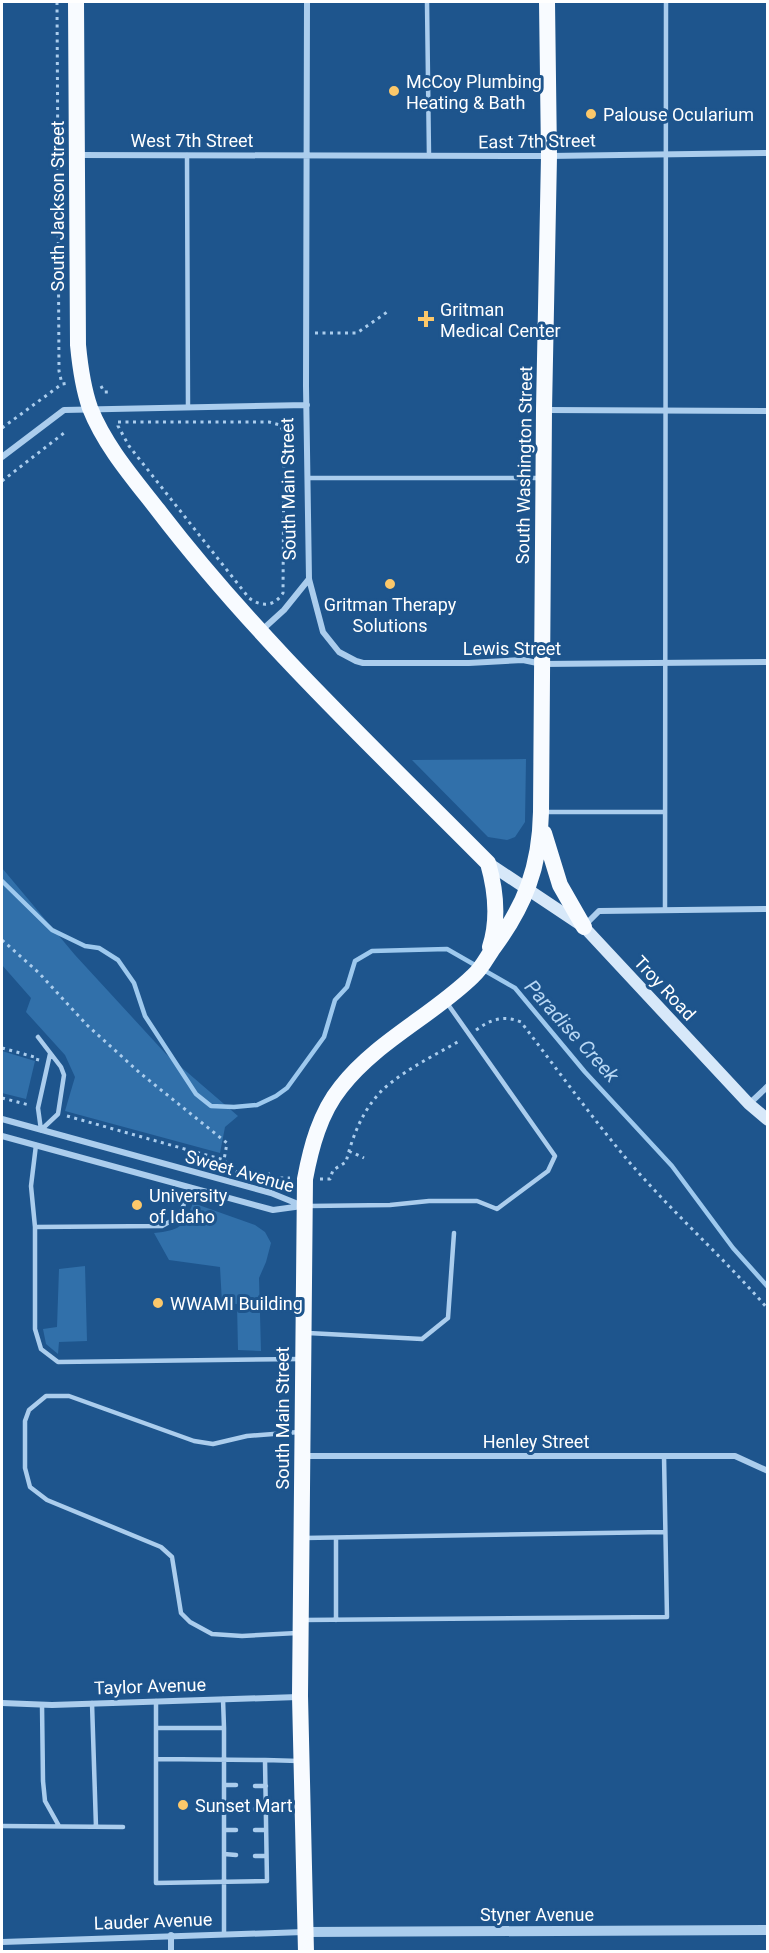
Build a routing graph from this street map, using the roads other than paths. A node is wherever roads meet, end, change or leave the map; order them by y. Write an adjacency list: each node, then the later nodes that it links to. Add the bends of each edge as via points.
1 (76, 2): 8 (highway, South Jackson Street)
2 (307, 2): 10 (street, South Main Street)
3 (428, 2): 11 (lane)
4 (548, 2): 12 (highway, South Washington Street)
5 (666, 2): 6 (lane)
6 (666, 153): 7 (street, East 7th Street); 12 (street, East 7th Street); 17 (lane)
7 (768, 153)
8 (77, 154): 9 (street, West 7th Street); 15 (highway, South Jackson Street, via 78,345)
9 (187, 155): 10 (street, West 7th Street); 14 (lane)
10 (306, 156): 11 (street, East 7th Street); 13 (street, South Main Street)
11 (429, 156): 12 (street, East 7th Street)
12 (549, 156): 16 (highway, South Washington Street)
13 (307, 405): 14 (street); 20 (street, South Main Street)
14 (188, 407): 15 (street)
15 (90, 408): 19 (street, via 64,410); 23 (highway, South Jackson Street, via 111,448 176,534)
16 (544, 410): 17 (street); 21 (highway, South Washington Street)
17 (665, 411): 18 (street); 24 (lane)
18 (768, 411)
19 (2, 457)
20 (308, 478): 21 (lane); 22 (street, South Main Street)
21 (543, 478): 26 (highway, South Washington Street)
22 (309, 579): 23 (street, South Main Street); 26 (street, Lewis Street, via 323,632 339,652 356,661 523,660)
23 (260, 632): 29 (highway)
24 (665, 662): 25 (street, Lewis Street); 26 (street, Lewis Street); 28 (lane)
25 (768, 663)
26 (542, 664): 27 (highway, South Washington Street)
27 (541, 812): 28 (lane); 30 (highway, South Washington Street, via 539,844); 33 (highway, via 555,872)
28 (665, 812): 32 (lane)
29 (488, 863): 30 (main road); 34 (highway, South Main Street, via 496,911)
30 (528, 891): 33 (main road, Troy Road); 34 (highway, South Main Street)
31 (768, 909): 32 (street)
32 (665, 910): 33 (street, via 599,911)
33 (584, 927): 39 (main road, Troy Road)
34 (486, 959): 35 (highway, South Main Street, via 474,975)
35 (444, 999): 46 (highway, South Main Street, via 362,1064 340,1088 324,1114 310,1152); 46 (lane, via 555,1156 548,1171 497,1209 477,1201)
36 (38, 1037): 37 (lane)
37 (50, 1054): 42 (lane, via 38,1108); 42 (lane, via 64,1075 58,1114)
38 (768, 1086): 39 (street)
39 (749, 1104): 41 (main road, Troy Road)
40 (2, 1119): 42 (street, Sweet Avenue)
41 (768, 1120)
42 (40, 1130): 44 (street); 46 (street, Sweet Avenue, via 271,1193)
43 (2, 1136): 44 (street, Sweet Avenue)
44 (36, 1145): 45 (street, Sweet Avenue); 47 (lane, via 31,1186)
45 (189, 1188): 46 (street, Sweet Avenue, via 273,1210); 47 (lane, via 180,1216 162,1226)
46 (303, 1206): 49 (highway, South Main Street)
47 (35, 1227): 50 (lane, via 34,1329 40,1348 58,1362)
48 (454, 1233): 49 (lane, via 448,1318 422,1339)
49 (303, 1333): 50 (highway, South Main Street)
50 (302, 1359): 51 (highway, South Main Street)
51 (302, 1432): 52 (highway, South Main Street); 59 (lane, via 247,1436 213,1444 194,1442 69,1396 46,1396 29,1410 25,1421 25,1468 30,1487 47,1500 161,1547 172,1557 181,1613 190,1622 212,1634 242,1636)
52 (302, 1456): 53 (street, Henley Street); 56 (highway, South Main Street)
53 (664, 1456): 54 (street, Henley Street, via 735,1456); 55 (lane)
54 (768, 1471)
55 (665, 1532): 57 (lane); 58 (lane, via 667,1617)
56 (301, 1538): 57 (lane); 59 (highway, South Main Street)
57 (336, 1538): 58 (lane)
58 (336, 1620): 59 (lane)
59 (301, 1627): 60 (highway, South Main Street)
60 (300, 1696): 61 (street, Taylor Avenue); 71 (highway, South Main Street)
61 (223, 1699): 62 (street, Taylor Avenue); 67 (lane)
62 (156, 1701): 64 (street, Taylor Avenue); 66 (lane)
63 (2, 1703): 65 (street, Taylor Avenue)
64 (92, 1703): 65 (street, Taylor Avenue); 82 (lane)
65 (42, 1705): 81 (lane, via 45,1801)
66 (156, 1728): 67 (lane); 68 (lane)
67 (224, 1728): 69 (lane)
68 (156, 1759): 69 (lane); 92 (lane, via 156,1883)
69 (224, 1760): 70 (lane); 72 (lane)
70 (265, 1760): 71 (lane); 75 (lane)
71 (302, 1761): 94 (highway, South Main Street)
72 (224, 1785): 73 (lane); 76 (lane)
73 (236, 1785)
74 (255, 1786): 75 (lane)
75 (266, 1786): 79 (lane)
76 (224, 1809): 77 (lane); 84 (lane)
77 (236, 1809)
78 (255, 1809): 79 (lane)
79 (266, 1809): 87 (lane)
80 (2, 1826): 81 (lane)
81 (59, 1826): 82 (lane)
82 (96, 1827): 83 (lane)
83 (123, 1827)
84 (224, 1830): 85 (lane); 88 (lane)
85 (236, 1830)
86 (255, 1830): 87 (lane)
87 (266, 1830): 91 (lane)
88 (224, 1854): 89 (lane); 92 (lane)
89 (236, 1855)
90 (255, 1856): 91 (lane)
91 (266, 1856): 92 (lane, via 267,1881)
92 (224, 1882): 95 (lane)
93 (768, 1930): 94 (street, Styner Avenue)
94 (306, 1932): 95 (street, Lauder Avenue); 99 (highway, South Main Street)
95 (224, 1934): 96 (street, Lauder Avenue)
96 (171, 1935): 97 (street, Lauder Avenue); 98 (street)
97 (2, 1942)
98 (171, 1952)
99 (306, 1952)

